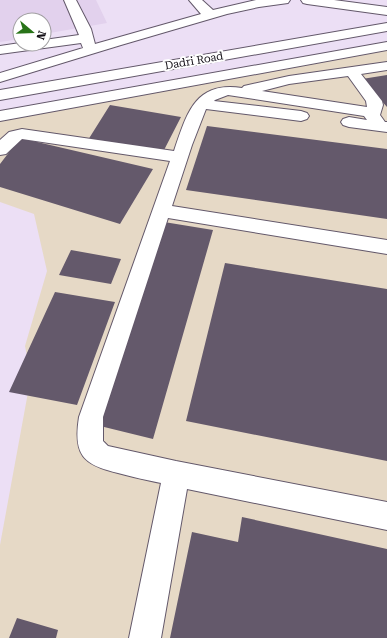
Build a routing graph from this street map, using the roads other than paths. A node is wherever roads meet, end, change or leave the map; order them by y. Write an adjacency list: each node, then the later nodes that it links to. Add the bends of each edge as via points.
1 (70, 0): 9 (street)
2 (194, 0): 6 (street)
3 (284, 0): 6 (street)
4 (307, 0): 5 (street)
5 (387, 11)
6 (210, 15): 9 (street)
7 (387, 19): 18 (street, Dadri Road)
8 (387, 27): 17 (street, Dadri Road)
9 (88, 43): 10 (street); 16 (street)
10 (52, 44)
11 (387, 46): 17 (street)
12 (12, 48): 13 (street)
13 (0, 50)
14 (387, 66): 15 (street)
15 (352, 72): 19 (street, via 289,80); 23 (street, via 374,101)
16 (0, 78)
17 (143, 79): 20 (street, Dadri Road); 22 (street)
18 (0, 86)
19 (242, 92): 21 (street, via 216,92); 23 (street)
20 (0, 95)
21 (201, 104): 23 (street); 25 (street)
22 (0, 116)
23 (381, 122)
24 (0, 150): 25 (street, via 15,135 22,134)
25 (181, 157): 26 (street)
26 (162, 211): 27 (street); 28 (street, via 91,417 90,441 95,453 103,457)
27 (387, 247)
28 (176, 474): 29 (street); 30 (street)
29 (387, 516)
30 (145, 638)

